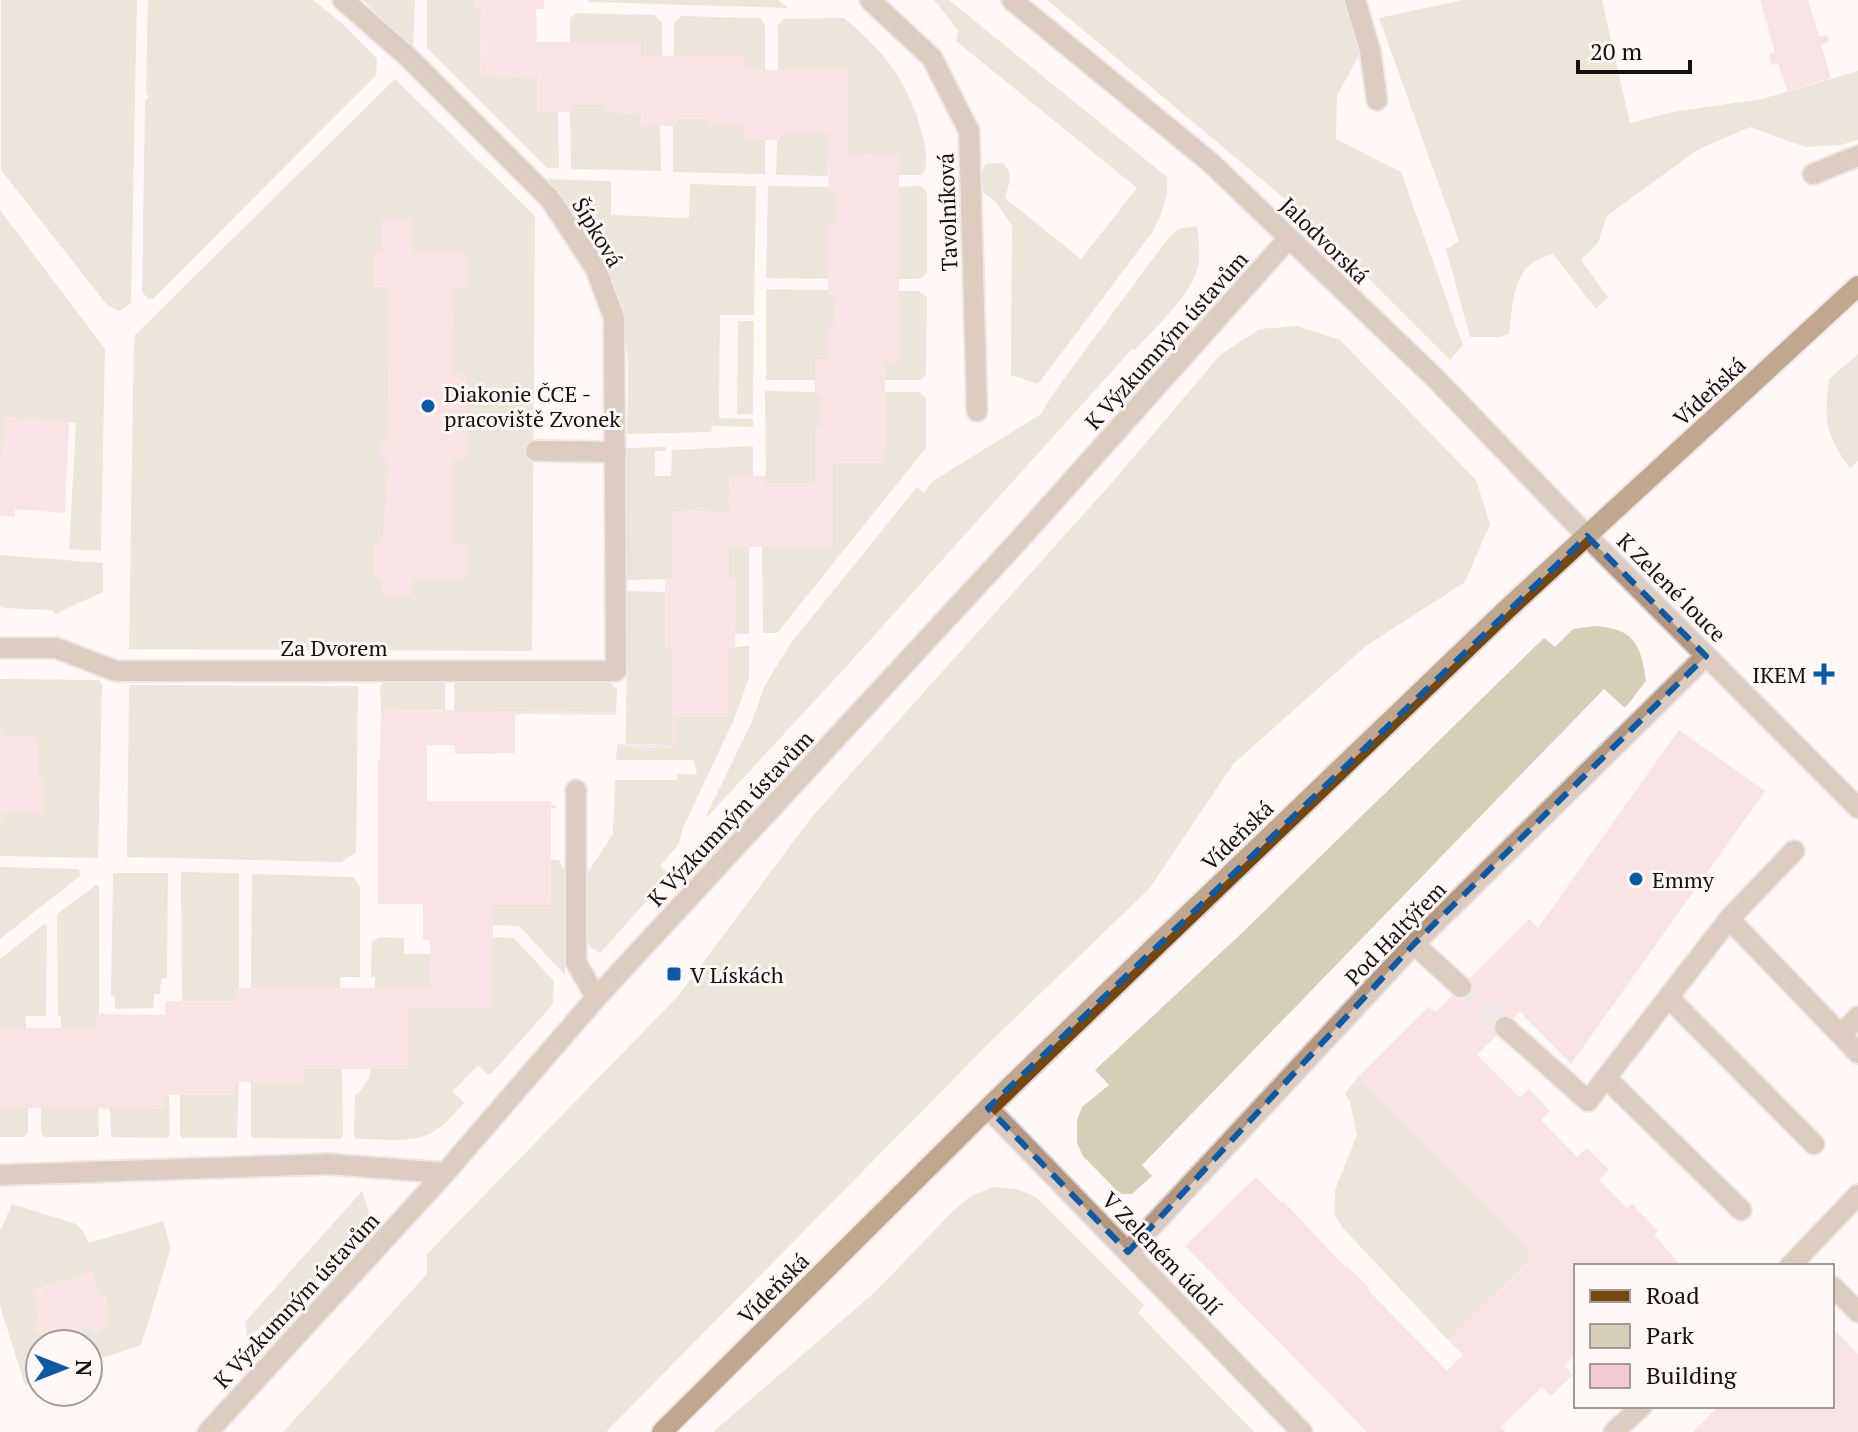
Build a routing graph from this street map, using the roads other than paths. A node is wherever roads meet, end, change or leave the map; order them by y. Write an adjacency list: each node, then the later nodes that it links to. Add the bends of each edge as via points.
1 (343, 0): 12 (street, Šípková, via 550,199 596,269 614,318)
2 (870, 0): 10 (street, Tavolníková, via 932,58 969,131)
3 (1012, 0): 8 (street, Jalodvorská, via 1211,163)
4 (1355, 0): 5 (street)
5 (1377, 100)
6 (1858, 156): 7 (street)
7 (1813, 174)
8 (1288, 239): 13 (street, Jalodvorská, via 1436,379); 24 (street, K Výzkumným ústavům, via 1020,539)
9 (1858, 286): 13 (main road, Vídeňská)
10 (977, 411)
11 (536, 451): 12 (street)
12 (616, 452): 16 (street, Šípková)
13 (1587, 536): 15 (street, K Zelené louce); 30 (main road, Vídeňská)
14 (0, 648): 16 (street, Za Dvorem, via 56,648 116,671)
15 (1706, 656): 18 (street, K Zelené louce); 21 (street, Pod Haltýřem)
16 (616, 671)
17 (576, 790): 24 (street, via 576,962)
18 (1857, 805)
19 (1794, 851): 20 (street)
20 (1729, 919): 23 (street); 27 (street)
21 (1414, 944): 22 (street); 36 (street, Pod Haltýřem)
22 (1461, 987)
23 (1668, 997): 29 (street); 31 (street)
24 (596, 998): 32 (street, K Výzkumným ústavům)
25 (1858, 1017): 27 (street)
26 (1505, 1027): 29 (street, via 1588,1101)
27 (1841, 1035): 28 (street)
28 (1858, 1053)
29 (1606, 1078): 35 (street)
30 (988, 1108): 36 (street, V Zeleném údolí); 42 (main road, Vídeňská)
31 (1814, 1144)
32 (445, 1173): 33 (street, via 329,1164); 41 (street, K Výzkumným ústavům)
33 (0, 1175)
34 (1858, 1195): 37 (street)
35 (1741, 1210)
36 (1128, 1252): 43 (street, V Zeleném údolí)
37 (1801, 1262)
38 (1834, 1288): 39 (street)
39 (1858, 1312)
40 (1640, 1408): 44 (street)
41 (208, 1432)
42 (662, 1432)
43 (1302, 1432)
44 (1614, 1432)

